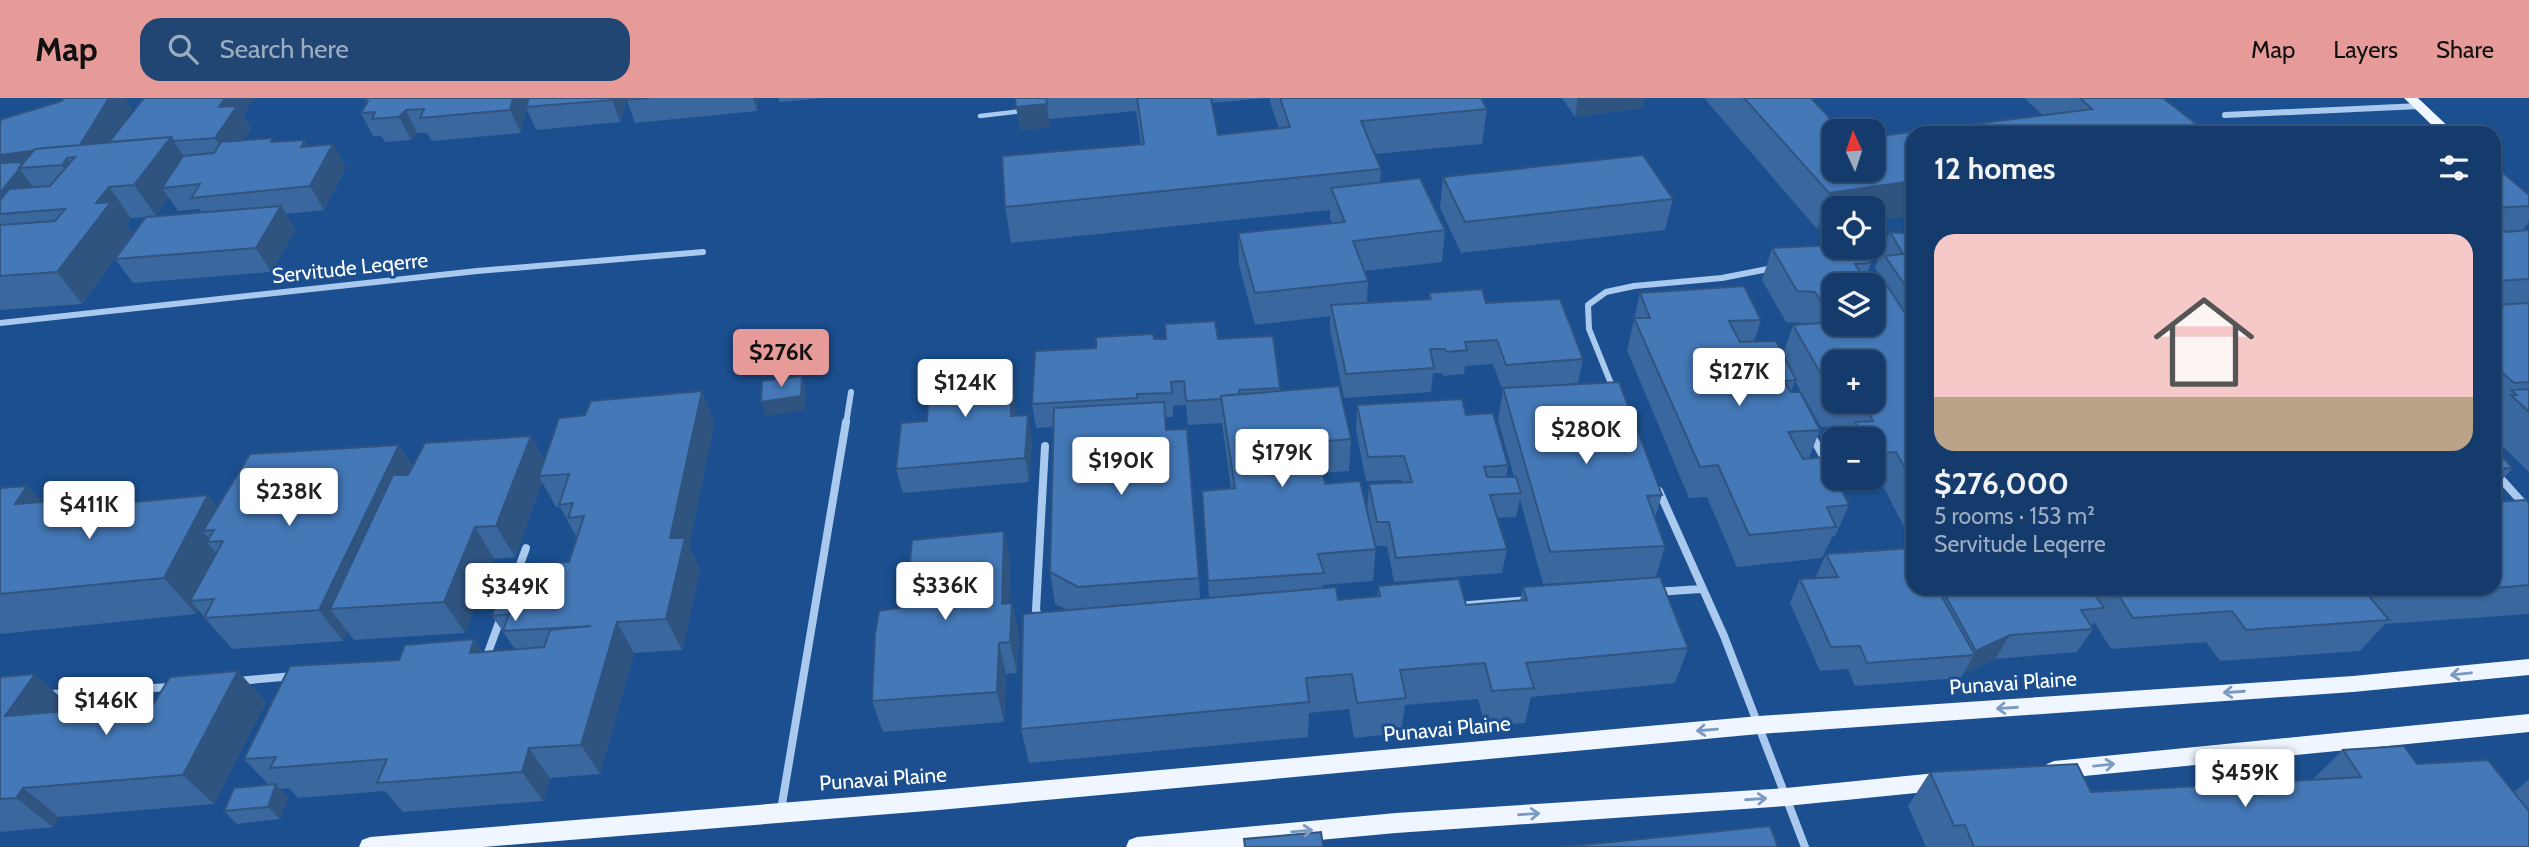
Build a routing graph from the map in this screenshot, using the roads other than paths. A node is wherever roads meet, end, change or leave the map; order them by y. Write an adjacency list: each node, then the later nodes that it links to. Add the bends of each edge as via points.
1 (2415, 102): 3 (street); 5 (main road)
2 (1035, 110): 4 (lane)
3 (2225, 115)
4 (980, 116)
5 (2441, 126)
6 (703, 253): 12 (street, Servitude Leqerre, via 477,271)
7 (1902, 254): 8 (street)
8 (1885, 255)
9 (1788, 266): 10 (street)
10 (1722, 278): 11 (street); 14 (street, via 1634,286 1606,292 1588,305 1589,329)
11 (1728, 289)
12 (0, 323)
13 (851, 391): 41 (street)
14 (1619, 403)
15 (1808, 428): 17 (street)
16 (1045, 446): 29 (street, via 1036,610)
17 (1822, 454)
18 (2501, 479): 21 (street)
19 (1657, 488): 24 (street)
20 (2514, 508): 21 (street)
21 (2526, 509)
22 (526, 548): 23 (street)
23 (513, 585)
24 (1701, 589): 25 (street); 37 (street)
25 (1649, 592)
26 (1543, 599): 27 (street)
27 (1448, 607)
28 (504, 609): 30 (street, via 486,658)
29 (1045, 632)
30 (473, 659)
31 (2529, 667): 37 (main road, Punavai Plaine, one-way to 37, via 2353,684)
32 (309, 675): 33 (street)
33 (227, 682)
34 (186, 686): 35 (street)
35 (40, 695)
36 (2529, 723): 38 (main road, one-way to 36)
37 (1759, 725): 40 (street); 41 (main road, Punavai Plaine, one-way to 41)
38 (2036, 772)
39 (1966, 779): 40 (main road)
40 (1786, 797): 43 (main road, one-way to 40, via 1396,823); 44 (street)
41 (781, 811): 42 (main road, Punavai Plaine)
42 (370, 847)
43 (1137, 847)
44 (1805, 847)

